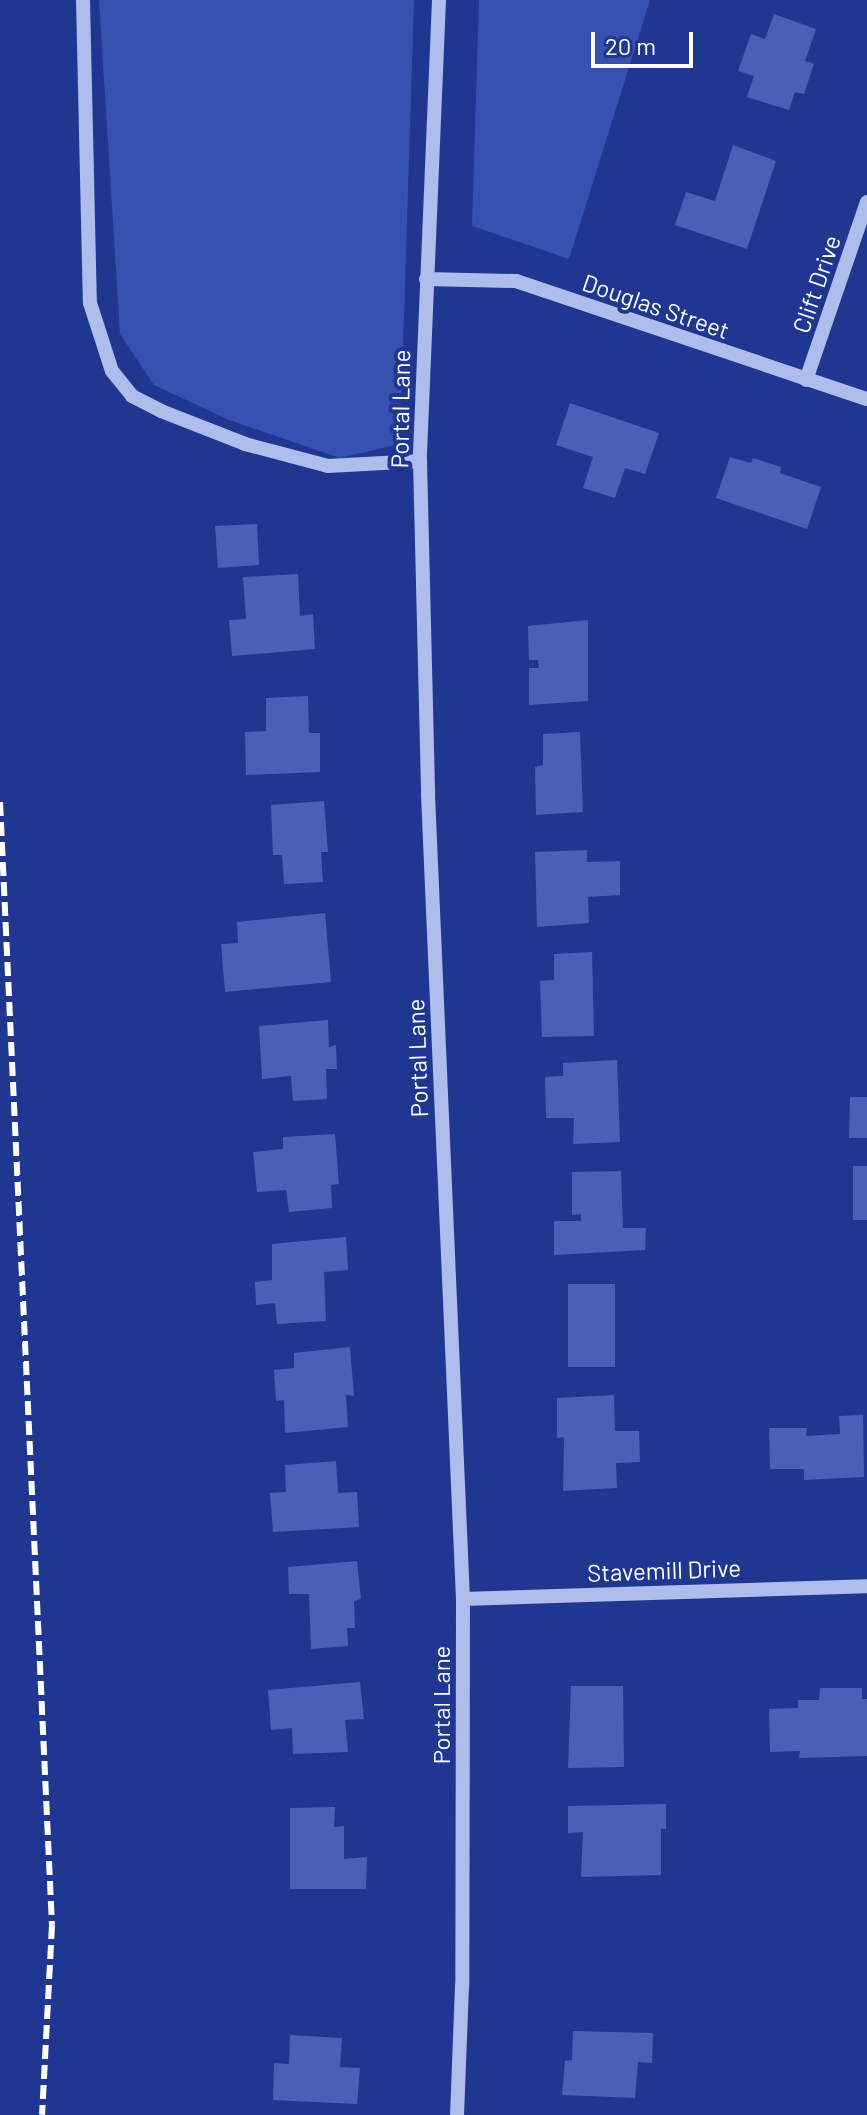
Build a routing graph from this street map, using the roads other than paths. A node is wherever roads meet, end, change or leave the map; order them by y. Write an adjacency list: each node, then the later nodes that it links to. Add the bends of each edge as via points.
1 (83, 0): 7 (street, via 90,303 112,371 132,396 245,444 328,466)
2 (439, 0): 4 (street, Portal Lane)
3 (867, 202): 5 (street, Clift Drive)
4 (426, 279): 5 (street, Douglas Street, via 516,281); 7 (street, Portal Lane)
5 (806, 380): 6 (street, Douglas Street)
6 (867, 399)
7 (420, 461): 9 (street, Portal Lane, via 428,795)
8 (867, 1586): 9 (street, Stavemill Drive)
9 (463, 1599): 10 (street, Portal Lane)
10 (457, 2115)

